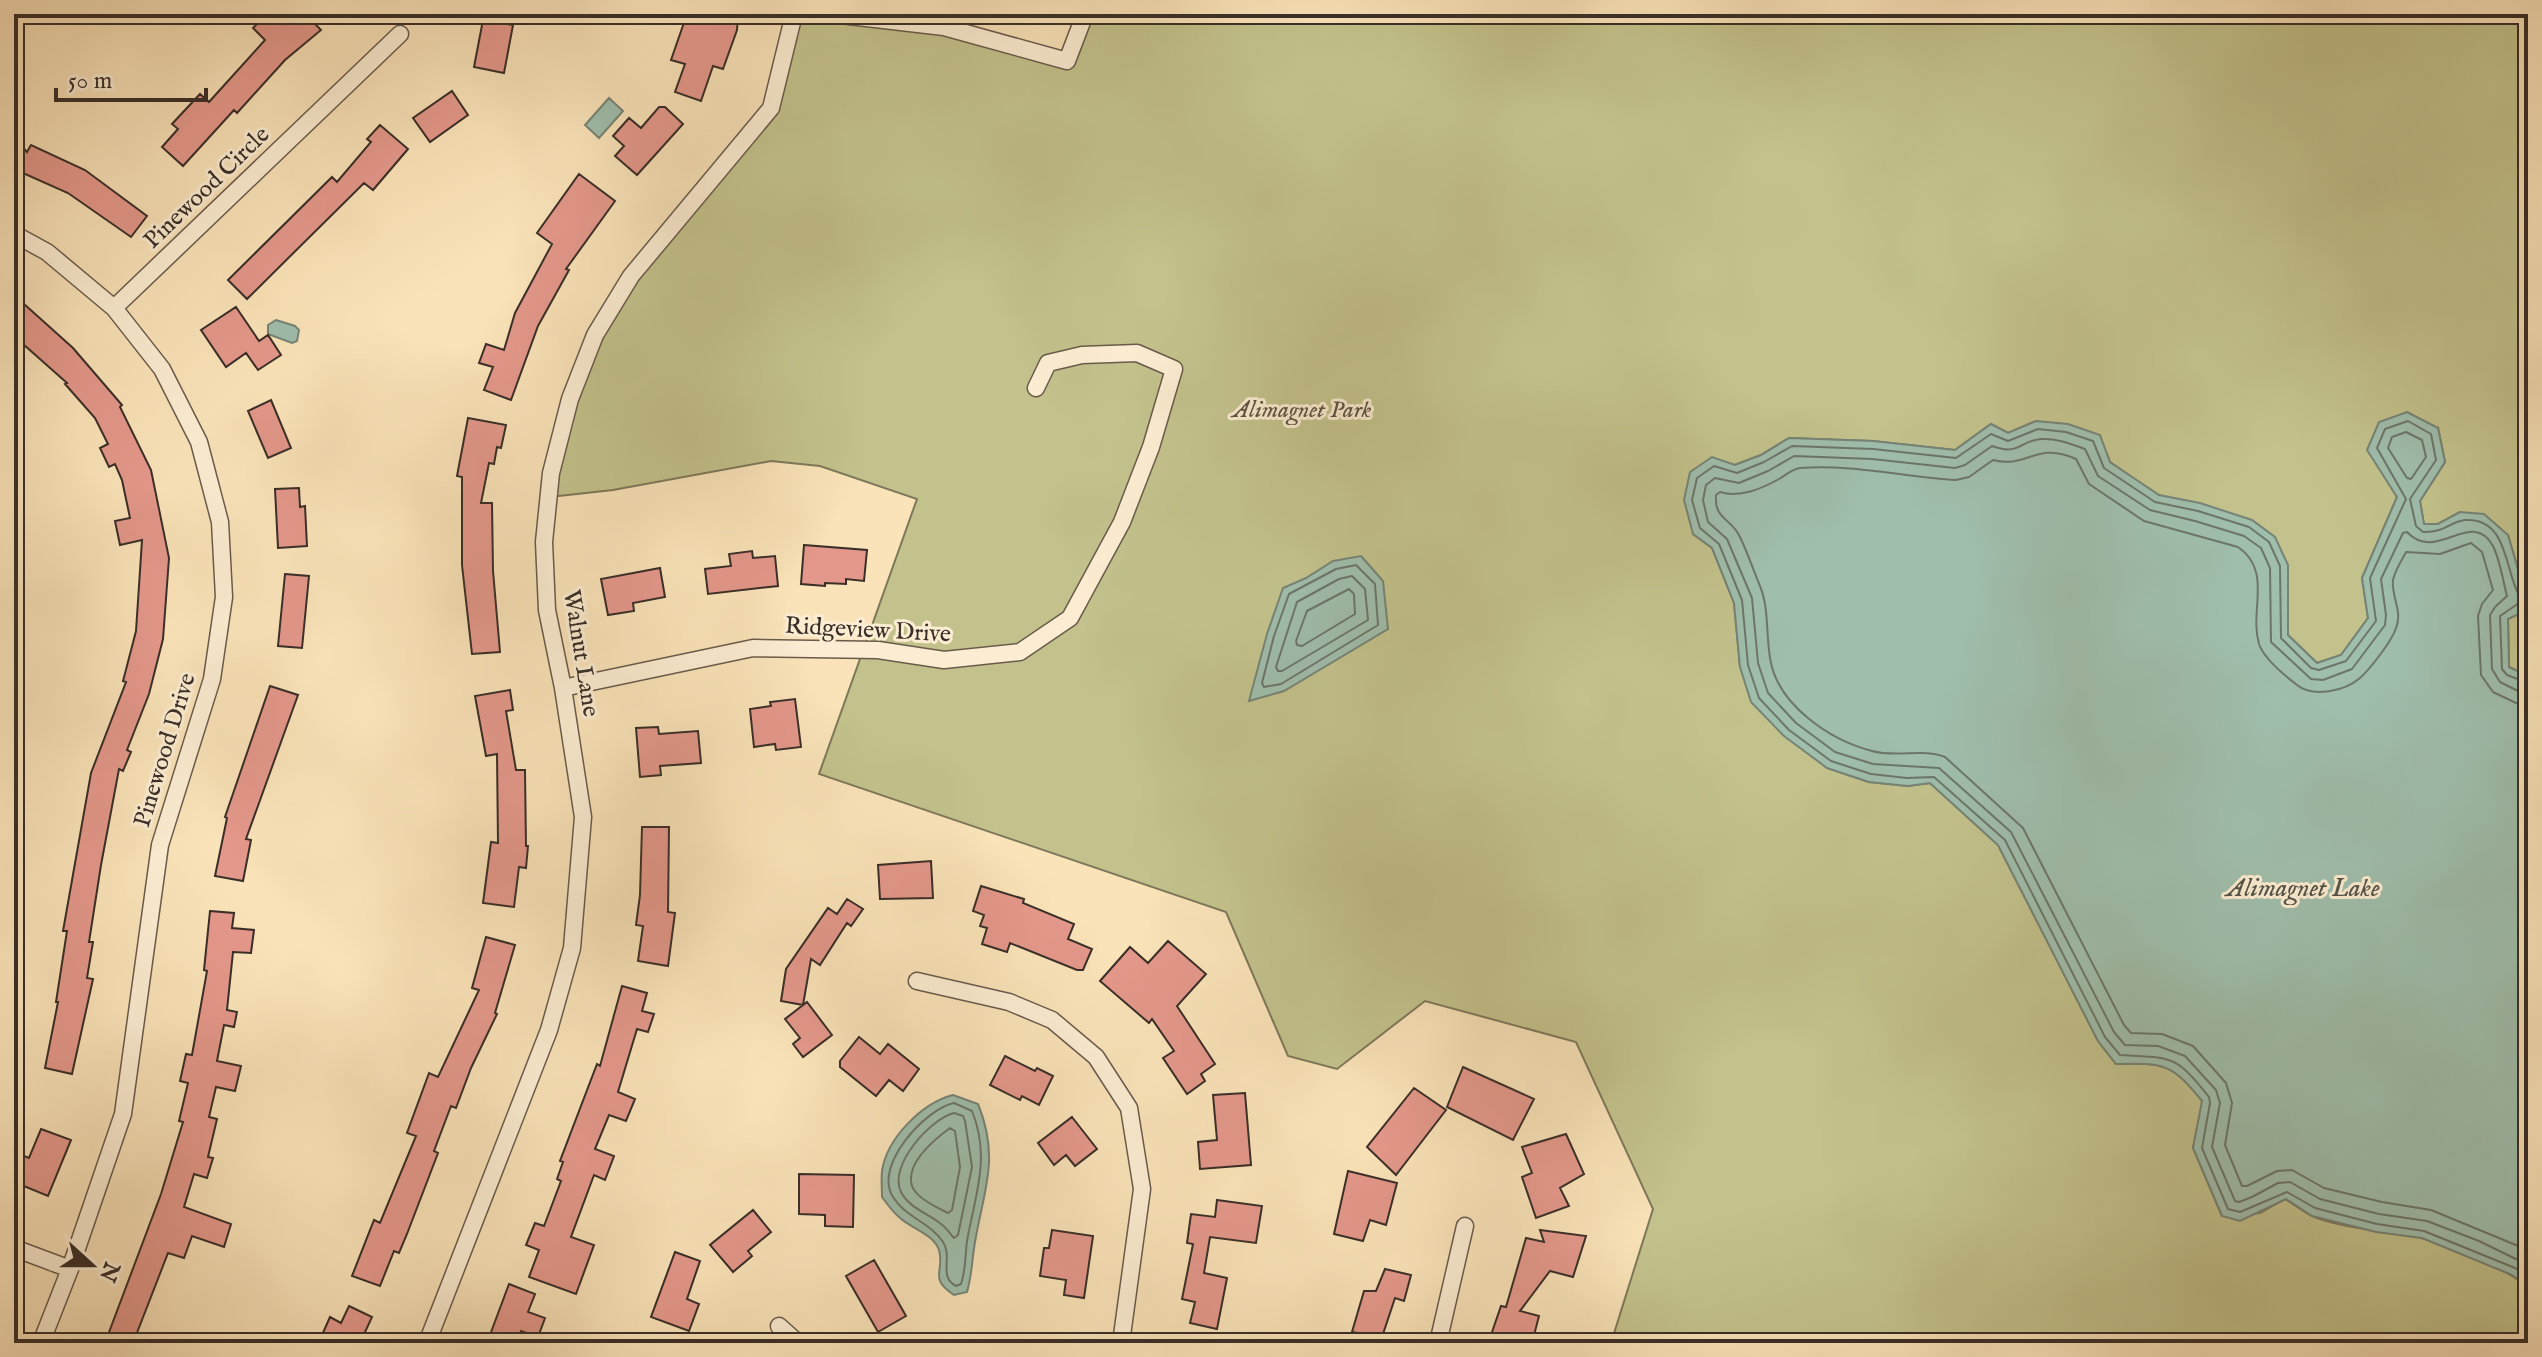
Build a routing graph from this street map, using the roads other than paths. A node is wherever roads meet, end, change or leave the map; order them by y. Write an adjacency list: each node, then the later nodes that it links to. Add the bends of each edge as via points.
1 (794, 14): 8 (street, Walnut Lane, via 771,108 631,276 595,335 570,399 551,473 544,542 547,610)
2 (832, 14): 3 (street, via 944,27 1067,61)
3 (1085, 14)
4 (400, 34): 6 (street, Pinewood Circle)
5 (14, 234): 6 (street, Pinewood Drive, via 47,252)
6 (114, 308): 12 (street, Pinewood Drive, via 162,369 199,442 220,522 224,597 212,679 160,845 123,1114)
7 (1036, 388): 8 (street, Ridgeview Drive, via 1048,363 1082,355 1137,353 1174,369 1122,522 1070,618 1020,652 944,660 878,650 753,648)
8 (563, 688): 15 (street, Walnut Lane, via 583,817 572,948 549,1030)
9 (917, 981): 17 (street, via 1009,1002 1052,1020 1096,1057 1129,1108 1142,1189)
10 (1465, 1226): 18 (street)
11 (14, 1248): 12 (street)
12 (70, 1269): 14 (street, Pinewood Drive)
13 (779, 1326): 16 (street)
14 (41, 1343)
15 (427, 1343)
16 (798, 1343)
17 (1121, 1343)
18 (1438, 1343)

